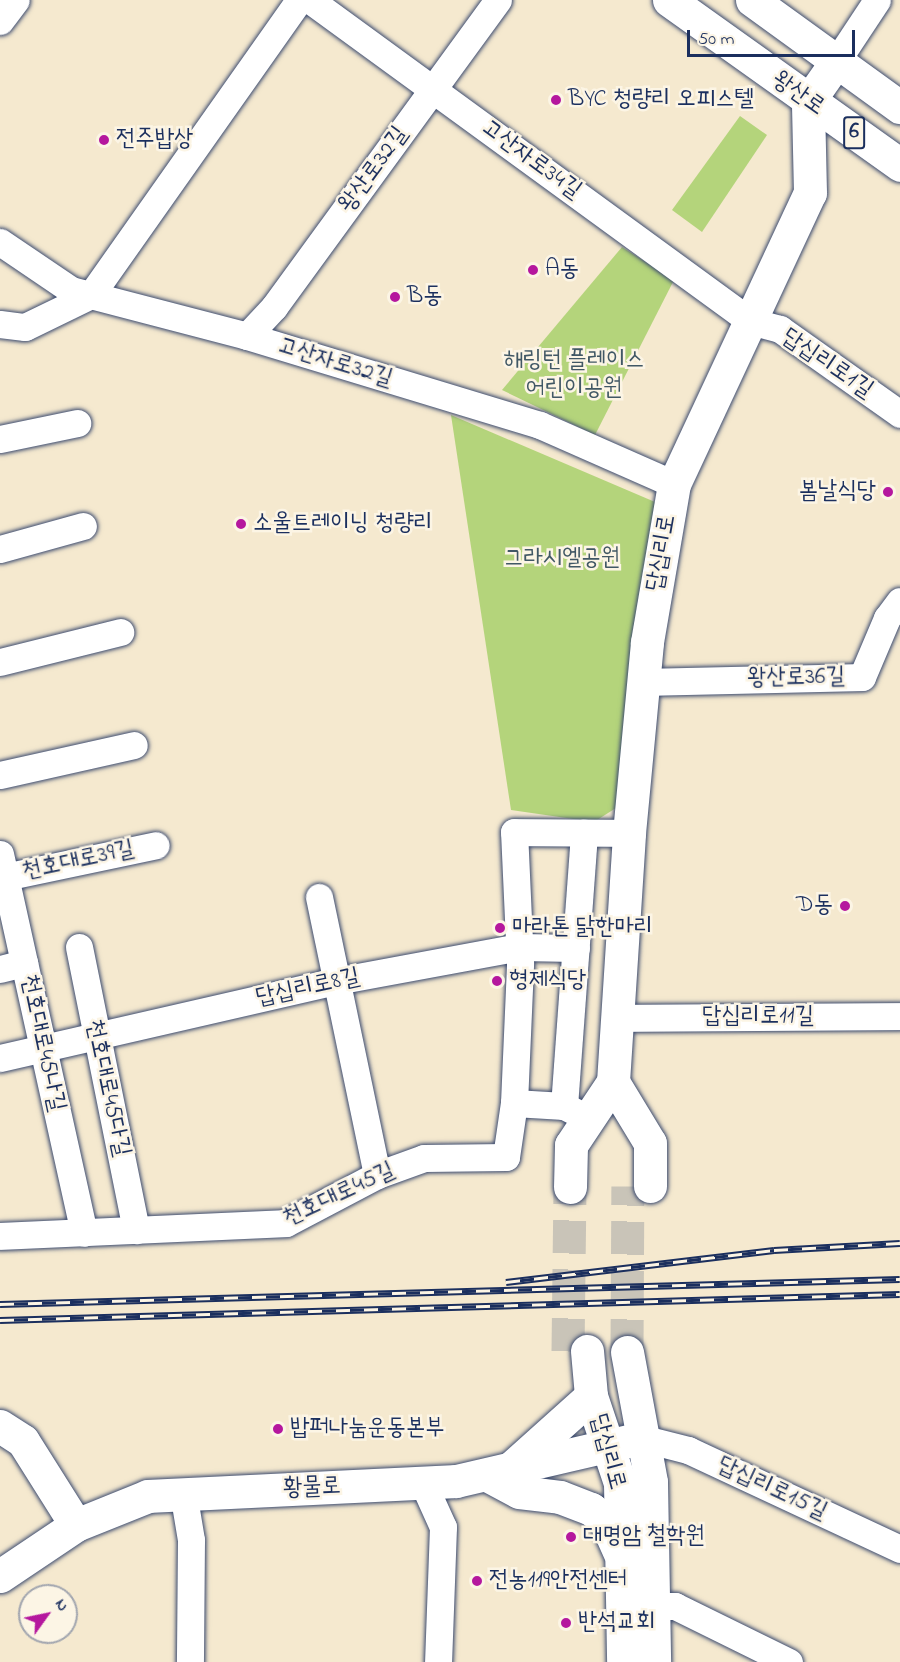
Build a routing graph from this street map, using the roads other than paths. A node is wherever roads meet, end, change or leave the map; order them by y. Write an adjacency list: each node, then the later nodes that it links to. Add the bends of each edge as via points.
1 (16, 0): 8 (street)
2 (299, 0): 15 (street)
3 (310, 0): 10 (street, 고산자로34길)
4 (498, 0): 10 (street, 왕산로32길)
5 (669, 0): 11 (main road, 왕산로 / 6)
6 (752, 0): 9 (main road, 왕산로 / 6)
7 (878, 0): 9 (street)
8 (0, 21)
9 (836, 62): 11 (main road); 12 (main road, 왕산로 / 6)
10 (433, 88): 16 (street, 고산자로34길); 18 (street, 왕산로32길, via 274,307)
11 (808, 102): 13 (main road, 왕산로 / 6); 16 (main road, 답십리로, via 810,193)
12 (900, 107)
13 (900, 165)
14 (0, 242): 15 (street, 고산자로32길, via 71,290)
15 (91, 295): 17 (street, via 25,327); 18 (street, 고산자로32길)
16 (750, 321): 19 (street, 답십리로1길, via 780,330); 22 (main road, 답십리로)
17 (0, 324)
18 (247, 336): 22 (street, 고산자로32길, via 540,425)
19 (900, 414)
20 (77, 423): 21 (street)
21 (0, 439)
22 (674, 484): 28 (main road, 답십리로)
23 (84, 526): 24 (street)
24 (0, 549)
25 (900, 600): 28 (street, 왕산로36길, via 887,618 862,677)
26 (120, 632): 27 (street)
27 (0, 662)
28 (644, 682): 32 (main road, 답십리로)
29 (134, 745): 30 (street)
30 (0, 775)
31 (584, 833): 32 (street); 37 (street, via 514,832); 38 (street)
32 (630, 833): 42 (main road, 답십리로)
33 (156, 846): 34 (street, 천호대로39길)
34 (2, 869): 39 (street, 천호대로45나길)
35 (319, 897): 40 (street)
36 (79, 947): 43 (street, 천호대로45다길)
37 (519, 947): 38 (street, 답십리로8길); 40 (street, 답십리로8길); 47 (street)
38 (576, 948): 48 (street)
39 (12, 966): 44 (street, 천호대로45나길)
40 (336, 981): 43 (street, 답십리로8길); 49 (street)
41 (900, 1016): 42 (street, 답십리로11길)
42 (617, 1018): 46 (main road, 답십리로)
43 (97, 1036): 44 (street, 답십리로8길); 52 (street, 천호대로45다길)
44 (43, 1048): 45 (street, 답십리로8길); 53 (street, 천호대로45나길)
45 (0, 1058)
46 (613, 1082): 48 (main road, 답십리로); 50 (main road, via 650,1143)
47 (514, 1103): 48 (street); 49 (street, 천호대로45길, via 506,1157 424,1158)
48 (577, 1113): 51 (main road)
49 (376, 1175): 52 (street, 천호대로45길, via 286,1223)
50 (639, 1186)
51 (579, 1187)
52 (136, 1230): 53 (street, 천호대로45길)
53 (84, 1233): 54 (street, 천호대로45길)
54 (0, 1236)
55 (638, 1351): 59 (main road, 답십리로)
56 (591, 1396): 57 (main road); 57 (main road, 답십리로, via 578,1351); 60 (main road, 답십리로)
57 (563, 1417): 61 (main road)
58 (0, 1426): 64 (main road, via 23,1441)
59 (641, 1438): 60 (main road, 황물로); 65 (street, 답십리로15길, via 688,1450); 68 (main road, 답십리로, via 651,1482)
60 (607, 1444): 61 (main road, 황물로); 66 (main road, 답십리로, via 620,1483)
61 (499, 1471): 62 (main road, 황물로); 66 (main road, via 519,1492 560,1497 591,1509 605,1521)
62 (424, 1485): 63 (main road, 황물로); 70 (street, via 444,1527)
63 (183, 1492): 64 (main road, 황물로, via 138,1498); 69 (street, via 191,1540)
64 (76, 1525): 67 (main road, 황물로)
65 (900, 1549)
66 (620, 1556): 71 (main road, 답십리로)
67 (0, 1576)
68 (653, 1606): 72 (main road, 답십리로); 73 (street, via 675,1606)
69 (190, 1662)
70 (438, 1662)
71 (623, 1662)
72 (654, 1662)
73 (789, 1662)

